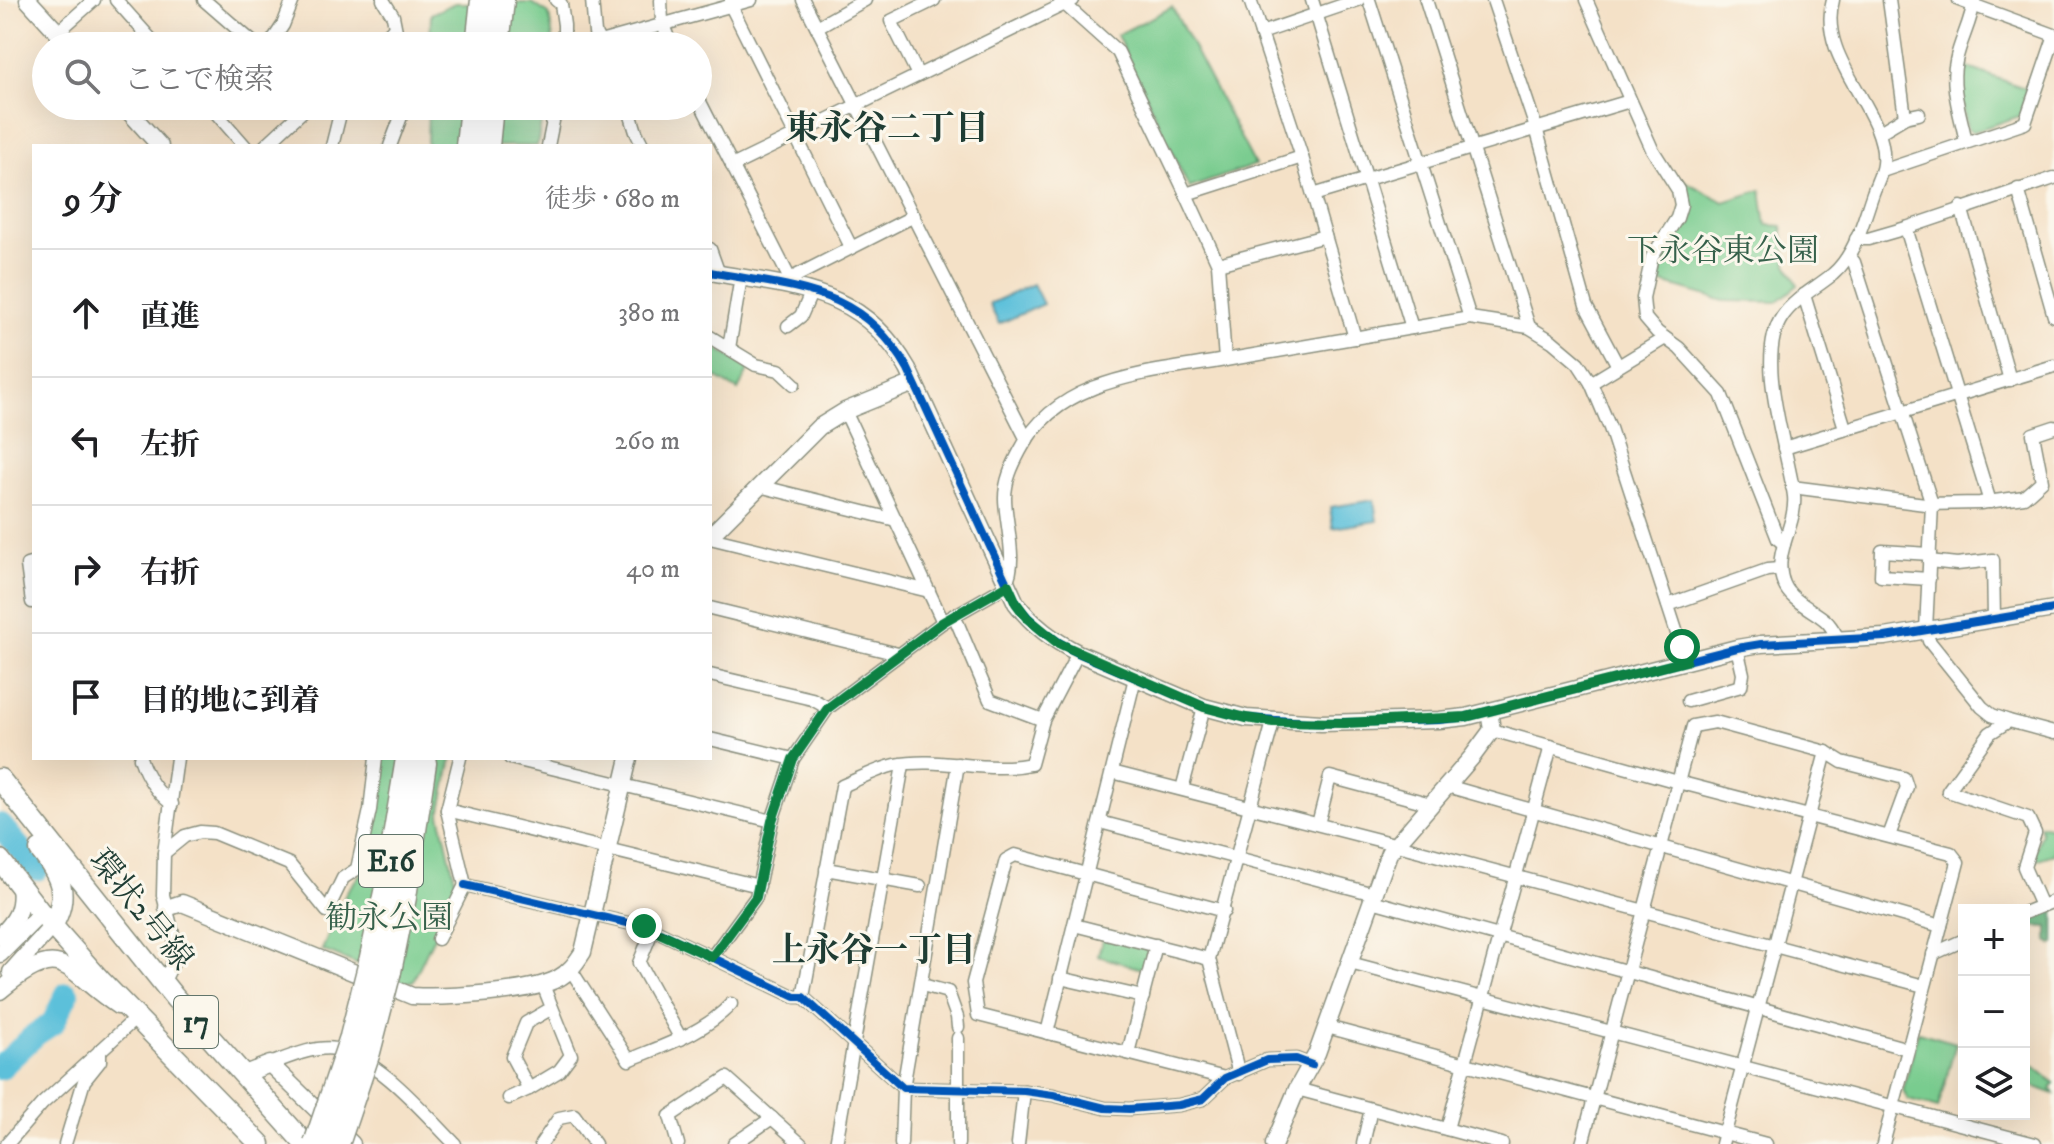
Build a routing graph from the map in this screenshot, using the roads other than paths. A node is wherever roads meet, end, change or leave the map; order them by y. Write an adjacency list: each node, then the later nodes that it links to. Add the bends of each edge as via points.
1 (28, 0): 32 (street)
2 (94, 0): 32 (street)
3 (116, 0): 33 (street)
4 (204, 0): 34 (street)
5 (293, 0): 35 (street)
6 (383, 0): 31 (street)
7 (556, 0): 40 (street)
8 (592, 0): 41 (street)
9 (661, 0): 29 (street)
10 (751, 0): 26 (street)
11 (803, 0): 30 (street)
12 (865, 0): 30 (street)
13 (934, 0): 46 (street, via 891,21)
14 (1250, 0): 44 (street)
15 (1312, 0): 28 (street)
16 (1358, 0): 28 (street)
17 (1369, 0): 76 (street)
18 (1426, 0): 74 (street)
19 (1493, 0): 61 (street)
20 (1586, 0): 47 (street)
21 (1833, 0): 62 (street, via 1830,19 1840,60)
22 (1889, 0): 50 (street)
23 (1959, 0): 25 (street)
24 (1066, 1): 46 (street); 82 (street, via 1118,52)
25 (1974, 2): 45 (street); 64 (street, via 1954,84)
26 (731, 3): 29 (street); 63 (street)
27 (492, 7): 38 (highway); 39 (highway)
28 (1317, 14): 44 (street); 80 (street)
29 (663, 25): 42 (street); 43 (street)
30 (817, 27): 48 (street)
31 (394, 28): 36 (street); 37 (street)
32 (58, 32)
33 (145, 32)
34 (241, 32)
35 (278, 32)
36 (390, 32)
37 (395, 32)
38 (483, 32)
39 (495, 32)
40 (564, 32)
41 (595, 32)
42 (640, 32)
43 (666, 32)
44 (1261, 33): 75 (street)
45 (2054, 36): 64 (street, via 2025,123)
46 (918, 75): 48 (street)
47 (1630, 101): 61 (street); 104 (street, via 1681,205 1652,257 1643,298 1645,318)
48 (857, 104): 63 (street); 85 (street)
49 (1919, 114): 50 (street)
50 (1905, 117): 62 (street)
51 (137, 120): 65 (street)
52 (222, 120): 66 (street)
53 (291, 120): 67 (street)
54 (338, 120): 68 (street)
55 (400, 120): 69 (street)
56 (471, 120): 70 (highway)
57 (490, 120): 71 (highway)
58 (553, 120): 72 (street)
59 (633, 120): 73 (street)
60 (709, 120): 77 (street)
61 (1536, 128): 74 (street); 107 (street, via 1586,306)
62 (1880, 132): 78 (street)
63 (795, 134): 77 (street); 89 (street)
64 (1966, 142): 78 (street)
65 (158, 144)
66 (243, 144)
67 (267, 144)
68 (332, 144)
69 (391, 144)
70 (468, 144)
71 (487, 144)
72 (548, 144)
73 (642, 144)
74 (1473, 147): 76 (street); 100 (street)
75 (1302, 157): 82 (street); 83 (street)
76 (1421, 163): 80 (street); 98 (street)
77 (732, 166): 94 (street)
78 (1882, 171): 88 (street)
79 (2054, 178): 81 (street)
80 (1367, 179): 83 (street); 101 (street)
81 (2018, 189): 84 (street); 97 (street)
82 (1186, 194): 91 (street)
83 (1313, 195): 87 (street)
84 (1961, 207): 86 (street); 109 (street)
85 (914, 216): 89 (street); 118 (street)
86 (1906, 228): 88 (street); 113 (street)
87 (1325, 236): 91 (street); 103 (street)
88 (1856, 239): 90 (street)
89 (851, 247): 94 (street)
90 (1849, 256): 96 (street); 115 (street)
91 (1218, 264): 106 (street)
92 (715, 273): 93 (street)
93 (741, 277): 94 (street); 105 (street)
94 (792, 283): 95 (street)
95 (812, 291): 99 (street, via 801,316); 110 (street, via 874,324 899,353)
96 (1804, 295): 117 (street); 119 (street, via 1776,326 1770,352)
97 (2054, 316)
98 (1470, 318): 100 (street); 101 (street)
99 (788, 326)
100 (1529, 327): 111 (street, via 1578,363)
101 (1412, 328): 103 (street)
102 (712, 338): 105 (street)
103 (1355, 338): 106 (street)
104 (1665, 338): 107 (street); 127 (street, via 1721,394)
105 (729, 348): 112 (street, via 756,365 779,370)
106 (1225, 360): 118 (street, via 1100,384 1047,414)
107 (1618, 366): 111 (street)
108 (2054, 366): 109 (street)
109 (2010, 380): 113 (street)
110 (914, 383): 114 (street); 132 (street)
111 (1591, 383): 135 (street)
112 (794, 384)
113 (1959, 395): 115 (street); 122 (street)
114 (845, 411): 120 (street, via 819,427); 124 (street)
115 (1903, 411): 117 (street); 123 (street)
116 (2054, 427): 122 (street, via 2033,434 2042,481 2024,497)
117 (1845, 428): 119 (street)
118 (1027, 440): 132 (street, via 1005,488 1012,573)
119 (1784, 448): 121 (street)
120 (759, 486): 124 (street); 125 (street)
121 (1792, 487): 123 (street); 127 (street)
122 (1990, 502): 123 (street)
123 (1932, 504): 128 (street)
124 (896, 520): 133 (street)
125 (712, 535)
126 (712, 537): 133 (street)
127 (1784, 544): 130 (street)
128 (1930, 558): 131 (street); 131 (street, via 1882,551 1881,576); 139 (street, via 1957,564 1993,560)
129 (32, 564): 134 (street, via 27,565)
130 (1779, 569): 135 (street); 141 (street, via 1785,588 1827,622)
131 (1929, 579): 140 (street)
132 (1007, 584): 138 (street); 143 (street, via 1027,618)
133 (929, 591): 138 (street)
134 (32, 602)
135 (1668, 605): 145 (street)
136 (712, 608): 144 (street)
137 (2054, 609): 139 (street)
138 (949, 619): 144 (street); 152 (street, via 990,700)
139 (1994, 619): 140 (street)
140 (1926, 630): 141 (street); 153 (street, via 1929,641 1982,707)
141 (1839, 640): 142 (street)
142 (1737, 648): 145 (street); 148 (street, via 1741,686)
143 (1078, 653): 147 (street); 152 (street)
144 (898, 654): 150 (street)
145 (1686, 661): 151 (street)
146 (712, 675): 150 (street, via 812,699)
147 (1135, 678): 149 (street); 170 (street)
148 (1688, 701)
149 (1204, 707): 154 (street); 175 (street)
150 (828, 708): 160 (street)
151 (1489, 711): 154 (street, via 1439,720); 155 (street)
152 (1043, 720): 168 (street, via 1031,764 1008,769)
153 (2009, 721): 156 (street); 206 (street, via 1990,733 1948,791 2028,818 2035,833 2024,867)
154 (1273, 722): 179 (street)
155 (1492, 730): 158 (street); 174 (street)
156 (2054, 733)
157 (712, 739): 160 (street)
158 (1551, 746): 172 (street); 181 (street)
159 (1826, 752): 172 (street, via 1715,722 1693,726); 182 (street); 186 (street, via 1842,762 1904,778 1907,787)
160 (793, 759): 183 (street)
161 (141, 760): 177 (street)
162 (177, 760): 177 (street)
163 (376, 760): 190 (street, via 357,869 343,878 327,911 289,864 214,833 185,836)
164 (460, 760): 180 (street)
165 (519, 760): 173 (street)
166 (629, 760): 173 (street)
167 (416, 761): 227 (highway, E16, via 404,897)
168 (958, 764): 169 (street); 233 (street)
169 (903, 765): 193 (street, via 842,786); 196 (street)
170 (1112, 772): 175 (street); 184 (street)
171 (0, 779): 202 (main road, 環状2号線 / 17)
172 (1678, 782): 182 (street); 188 (street)
173 (623, 783): 183 (street); 189 (street)
174 (1447, 786): 178 (street); 181 (street)
175 (1182, 789): 179 (street)
176 (0, 798): 203 (main road, via 54,868)
177 (172, 804): 190 (street)
178 (1431, 804): 185 (street, via 1330,777); 187 (street)
179 (1251, 807): 185 (street); 191 (street)
180 (447, 810): 189 (street); 198 (street)
181 (1533, 810): 188 (street); 195 (street)
182 (1809, 815): 186 (street); 197 (street)
183 (772, 821): 200 (street)
184 (1100, 822): 191 (street); 194 (street)
185 (1318, 824): 187 (street)
186 (1889, 836): 214 (street, via 1951,853 1958,862)
187 (1394, 844): 195 (street); 204 (street)
188 (1661, 846): 197 (street); 208 (street)
189 (608, 850): 200 (street); 211 (street)
190 (164, 853): 207 (street)
191 (1238, 858): 204 (street); 209 (street)
192 (0, 860): 199 (main road, 17)
193 (826, 869): 196 (street); 236 (street)
194 (1086, 873): 209 (street); 213 (street); 244 (street, via 1015,855 1006,860 973,983 978,1015)
195 (1515, 876): 208 (street); 217 (street)
196 (883, 879): 201 (street); 247 (street)
197 (1791, 884): 214 (street); 221 (street)
198 (465, 885): 211 (street); 218 (street)
199 (20, 886): 212 (main road, 17); 216 (street, via 20,909)
200 (759, 886): 224 (street)
201 (920, 886)
202 (93, 895): 203 (main road); 231 (main road, 環状2号線 / 17)
203 (62, 897): 212 (main road)
204 (1373, 898): 217 (street); 226 (street)
205 (2054, 901): 206 (street)
206 (2041, 906): 210 (street)
207 (167, 908): 231 (street, via 178,953); 232 (street, via 182,903 412,996)
208 (1644, 910): 221 (street); 229 (street)
209 (1224, 911): 225 (street)
210 (2030, 911)
211 (592, 914): 215 (street); 228 (street, via 583,952)
212 (47, 919): 222 (street); 235 (street); 242 (main road, 17)
213 (1074, 925): 220 (street); 230 (street)
214 (1941, 926): 223 (street)
215 (653, 929): 224 (street); 246 (street, via 639,963)
216 (0, 936)
217 (1499, 936): 229 (street); 238 (street)
218 (438, 939)
219 (1958, 943): 223 (street)
220 (1156, 945): 225 (street); 237 (street)
221 (1775, 945): 234 (street); 240 (street)
222 (0, 954)
223 (1933, 954): 234 (street)
224 (712, 957): 236 (street, via 746,978)
225 (1209, 959): 255 (street)
226 (1350, 963): 238 (street); 243 (street)
227 (380, 967): 274 (highway, E16, bridge); 275 (highway, E16, bridge, via 368,1052)
228 (571, 970): 232 (street); 246 (street, via 629,1060)
229 (1628, 971): 240 (street); 245 (street)
230 (1060, 978): 237 (street); 244 (street)
231 (163, 983): 256 (main road, 環状2号線 / 17)
232 (543, 985): 241 (street)
233 (923, 986): 258 (street); 261 (street, via 948,992 957,1017)
234 (1924, 986): 248 (street)
235 (0, 989): 242 (street, via 37,964 54,961 69,966 94,991)
236 (803, 997): 247 (street)
237 (1143, 997): 250 (street)
238 (1482, 999): 245 (street); 251 (street)
239 (731, 1004): 246 (street)
240 (1759, 1007): 248 (street); 254 (street)
241 (552, 1008): 259 (street, via 526,1023 512,1057); 259 (street, via 571,1055 559,1071)
242 (136, 1018): 249 (street); 272 (main road, 17)
243 (1327, 1027): 251 (street); 253 (street)
244 (1047, 1033): 250 (street)
245 (1612, 1033): 254 (street); 264 (street)
246 (681, 1039)
247 (853, 1042): 258 (street); 283 (street)
248 (1908, 1049): 265 (street)
249 (100, 1050): 270 (street); 271 (street, via 100,1061 84,1081)
250 (1128, 1053): 257 (street)
251 (1465, 1063): 264 (street); 268 (street)
252 (270, 1064): 256 (street); 276 (street); 277 (street, via 334,1049 376,1067)
253 (1312, 1065): 255 (street, via 1296,1059 1267,1060); 260 (street)
254 (1742, 1068): 265 (street); 269 (street)
255 (1239, 1074): 257 (street)
256 (242, 1075): 273 (main road, 環状2号線 / 17)
257 (1225, 1078): 262 (street, via 1203,1099 1129,1109)
258 (903, 1088): 261 (street); 284 (street)
259 (529, 1089): 263 (street)
260 (1297, 1089): 266 (street); 287 (street)
261 (959, 1091): 262 (street); 285 (street)
262 (1024, 1091): 286 (street)
263 (509, 1098)
264 (1594, 1098): 269 (street); 290 (street)
265 (1893, 1105): 292 (street); 293 (street)
266 (1371, 1109): 268 (street); 288 (street)
267 (772, 1118): 280 (street, via 727,1078 670,1116); 281 (street); 282 (street)
268 (1447, 1129): 289 (street)
269 (1724, 1139): 291 (street)
270 (7, 1144)
271 (65, 1144)
272 (260, 1144)
273 (305, 1144)
274 (316, 1144)
275 (337, 1144)
276 (352, 1144)
277 (455, 1144)
278 (541, 1144): 279 (street, via 559,1118 574,1115)
279 (595, 1144)
280 (678, 1144)
281 (734, 1144)
282 (801, 1144)
283 (836, 1144)
284 (901, 1144)
285 (958, 1144)
286 (1018, 1144)
287 (1274, 1144)
288 (1363, 1144)
289 (1502, 1144)
290 (1582, 1144)
291 (1766, 1144)
292 (1883, 1144)
293 (2035, 1144)

